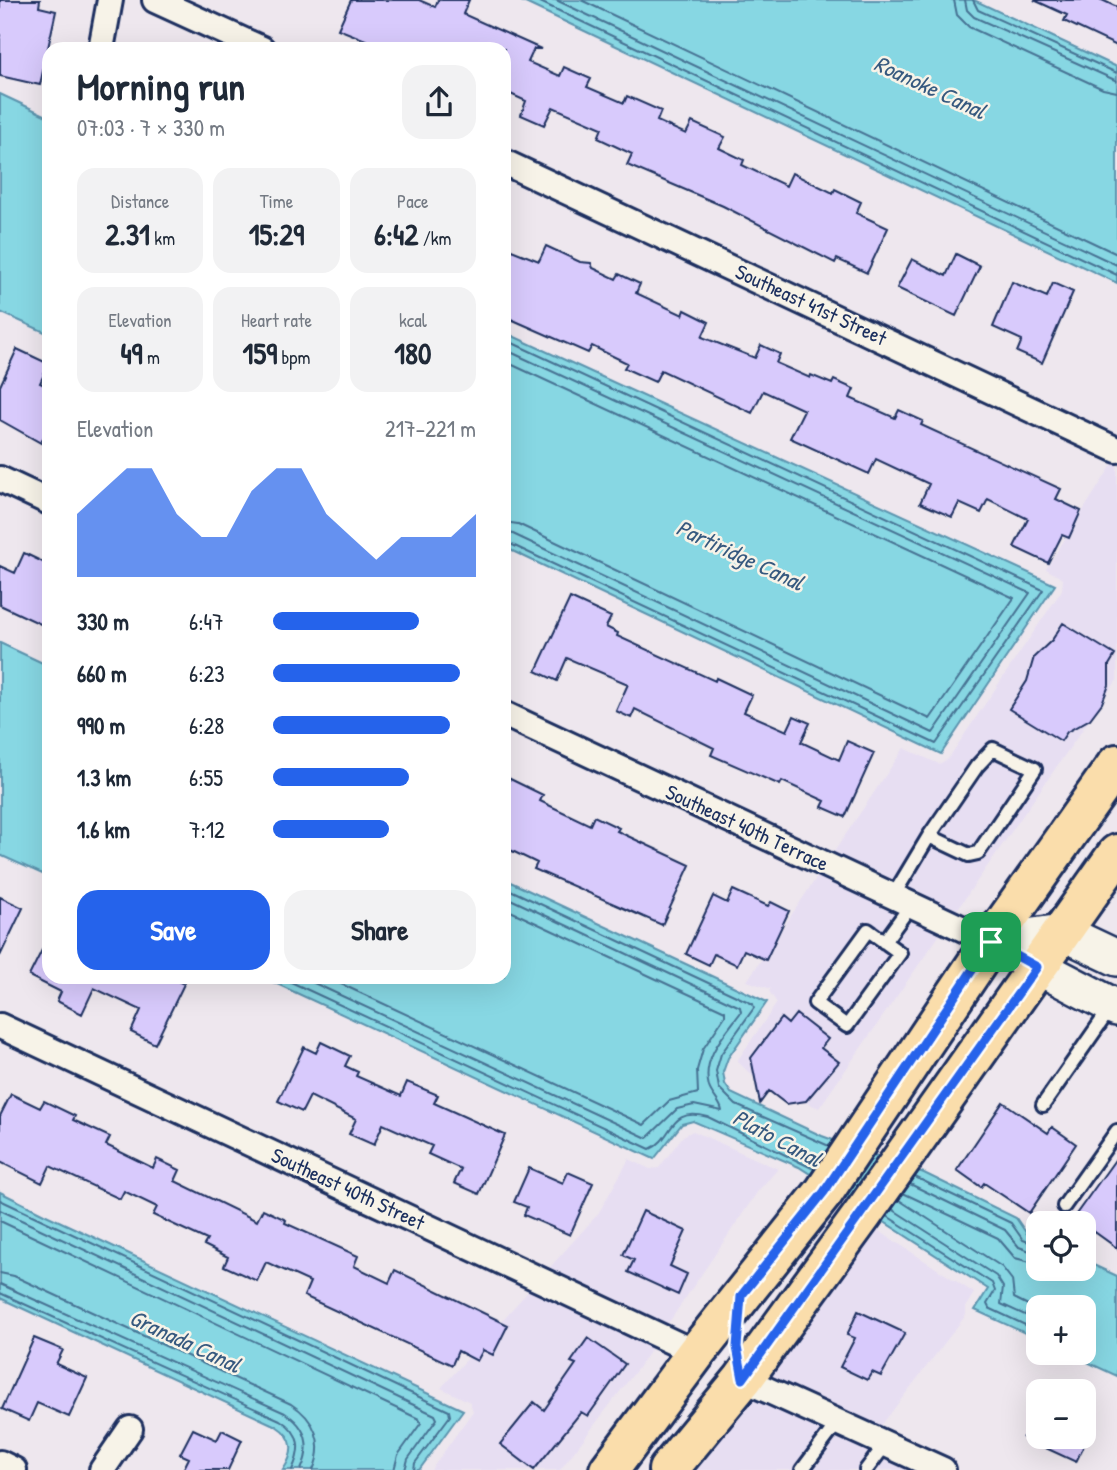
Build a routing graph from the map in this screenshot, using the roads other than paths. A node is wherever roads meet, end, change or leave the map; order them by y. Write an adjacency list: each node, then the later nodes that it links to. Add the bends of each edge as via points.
1 (110, 0): 3 (street)
2 (155, 0): 4 (street)
3 (102, 42)
4 (247, 42)
5 (511, 165): 6 (street, Southeast 41st Street)
6 (1117, 450)
7 (0, 479): 8 (street)
8 (42, 499)
9 (511, 717): 13 (street, Southeast 40th Terrace)
10 (1117, 764): 16 (main road)
11 (929, 836): 11 (lane, via 969,855 978,853 1035,769 993,749); 13 (lane)
12 (1117, 854): 14 (main road)
13 (902, 901): 15 (lane); 16 (street, Southeast 40th Terrace)
14 (1062, 932): 16 (street); 17 (street); 18 (main road)
15 (884, 942): 15 (lane, via 868,930 815,1003 847,1026 900,953)
16 (991, 942): 18 (street); 24 (main road, via 824,1192)
17 (1117, 958)
18 (1037, 967): 19 (street); 26 (main road)
19 (1115, 1007): 21 (lane)
20 (0, 1026): 25 (street, Southeast 40th Street)
21 (1043, 1105)
22 (1117, 1131): 23 (lane)
23 (1064, 1206)
24 (741, 1296): 25 (main road); 26 (main road, via 737,1347)
25 (696, 1353): 29 (main road, via 705,1387); 34 (main road)
26 (743, 1379): 27 (street); 29 (main road)
27 (838, 1422): 30 (street); 36 (lane)
28 (130, 1429): 33 (street)
29 (701, 1430): 35 (main road)
30 (885, 1445): 37 (lane); 38 (street)
31 (0, 1464): 32 (street)
32 (14, 1470)
33 (102, 1470)
34 (610, 1470)
35 (668, 1470)
36 (802, 1470)
37 (866, 1470)
38 (943, 1470)

